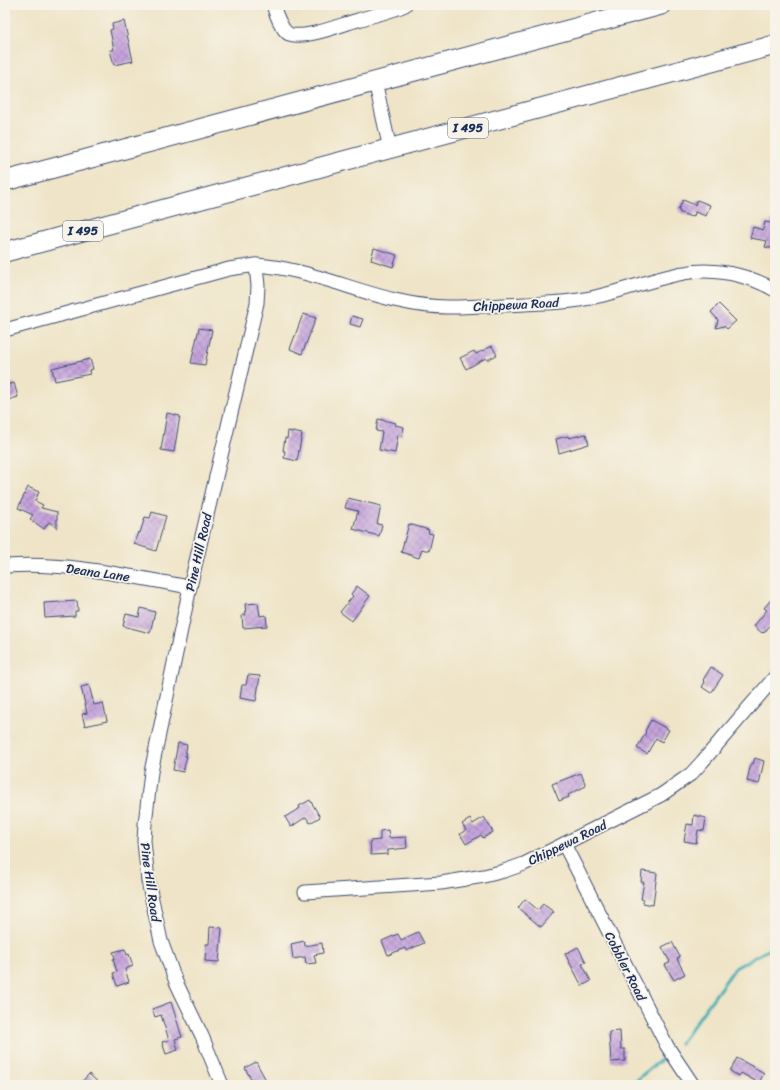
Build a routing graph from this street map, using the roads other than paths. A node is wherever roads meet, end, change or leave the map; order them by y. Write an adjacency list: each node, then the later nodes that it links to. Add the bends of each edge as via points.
1 (273, 5): 2 (street, via 285,31 304,35 392,11)
2 (405, 5)
3 (661, 5): 5 (highway)
4 (775, 45): 6 (highway, I 495)
5 (374, 81): 6 (street); 7 (highway)
6 (390, 149): 8 (highway, I 495)
7 (5, 182)
8 (5, 252)
9 (256, 265): 10 (street, Chippewa Road, via 294,271 402,302 448,308 579,300 673,275 695,272 738,276); 11 (street, via 229,269); 13 (street, Pine Hill Road, via 257,303)
10 (775, 290)
11 (5, 330)
12 (6, 566): 13 (street, Deana Lane, via 51,565 98,570)
13 (190, 587): 17 (street, Pine Hill Road, via 150,772 145,824 145,860 166,959)
14 (775, 677): 15 (street, Chippewa Road, via 691,774 645,804)
15 (564, 844): 16 (street, Chippewa Road, via 524,864 477,878 434,884); 18 (street, Cobbler Road, via 667,1046)
16 (306, 892)
17 (222, 1085)
18 (693, 1085)

